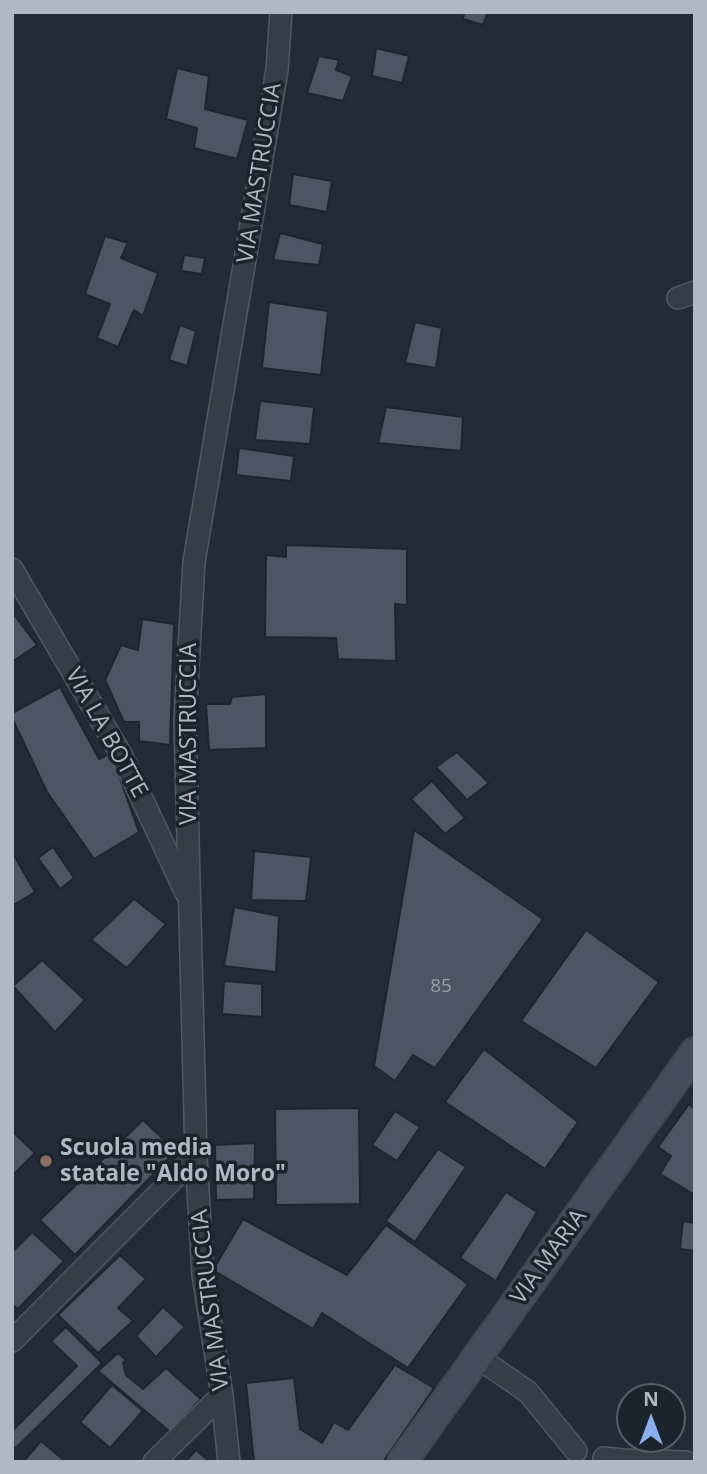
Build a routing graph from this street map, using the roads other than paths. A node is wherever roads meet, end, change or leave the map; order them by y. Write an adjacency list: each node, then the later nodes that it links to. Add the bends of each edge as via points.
1 (281, 12): 3 (street, VIA MASTRUCCIA, via 277,70 194,562 185,720)
2 (12, 569): 3 (street, VIA LA BOTTE, via 122,756)
3 (190, 901): 5 (street, VIA MASTRUCCIA)
4 (695, 1052): 7 (street, VIA MARIA)
5 (196, 1156): 6 (street); 8 (street, VIA MASTRUCCIA, via 203,1275)
6 (12, 1341)
7 (477, 1357): 9 (street, via 528,1392); 13 (street, VIA MARIA)
8 (222, 1395): 11 (street); 12 (street, VIA MASTRUCCIA)
9 (572, 1456): 10 (street, via 588,1448 600,1452)
10 (605, 1460): 14 (street)
11 (154, 1462)
12 (229, 1462)
13 (402, 1462)
14 (686, 1462)

